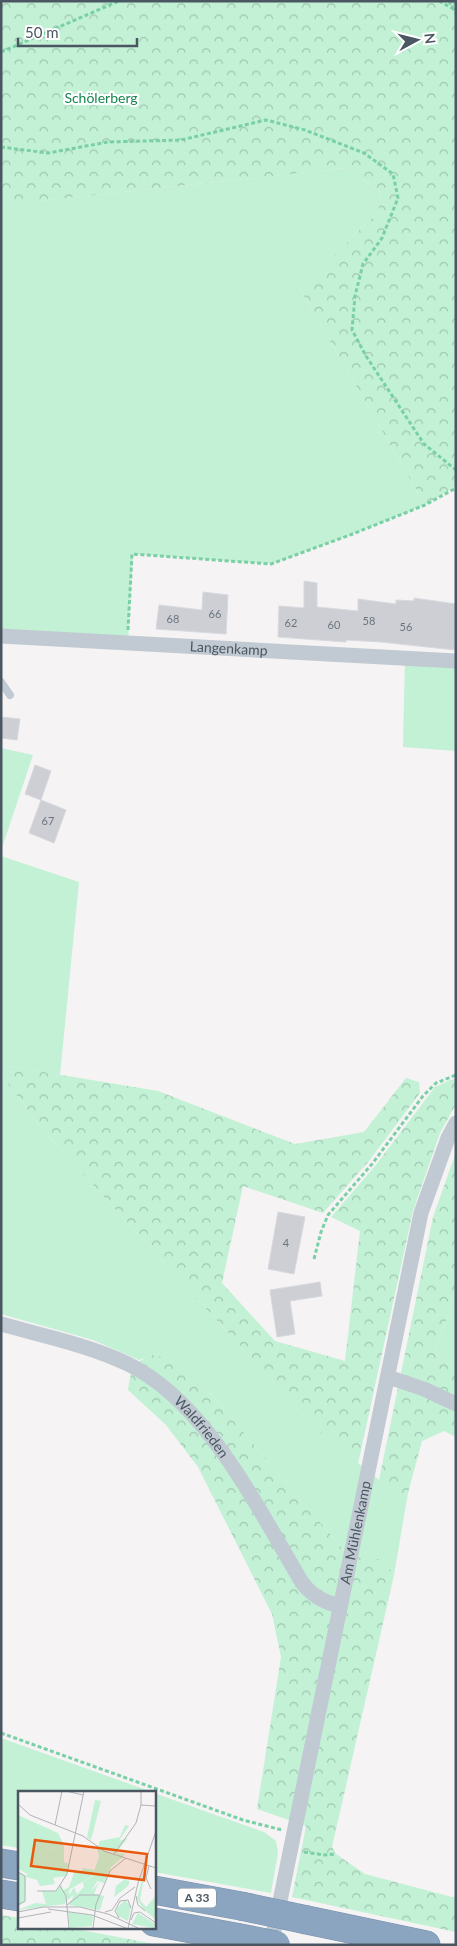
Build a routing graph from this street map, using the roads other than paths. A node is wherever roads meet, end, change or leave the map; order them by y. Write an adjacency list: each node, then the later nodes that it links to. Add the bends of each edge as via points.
1 (1, 636): 2 (street, Langenkamp)
2 (456, 661)
3 (1, 682): 4 (lane)
4 (10, 695)
5 (456, 1123): 7 (street, Am Mühlenkamp, via 422,1213)
6 (1, 1324): 9 (street, Waldfrieden, via 92,1349 129,1365 160,1386 212,1438 312,1595)
7 (388, 1377): 8 (street); 9 (street, Am Mühlenkamp)
8 (456, 1404)
9 (340, 1606): 16 (street, Am Mühlenkamp)
10 (1, 1863): 11 (highway)
11 (18, 1866)
12 (155, 1890): 18 (highway, A 33, bridge)
13 (1, 1894): 14 (highway)
14 (18, 1897)
15 (155, 1922): 17 (highway, A 33, bridge)
16 (271, 1945)
17 (276, 1945)
18 (426, 1945)

